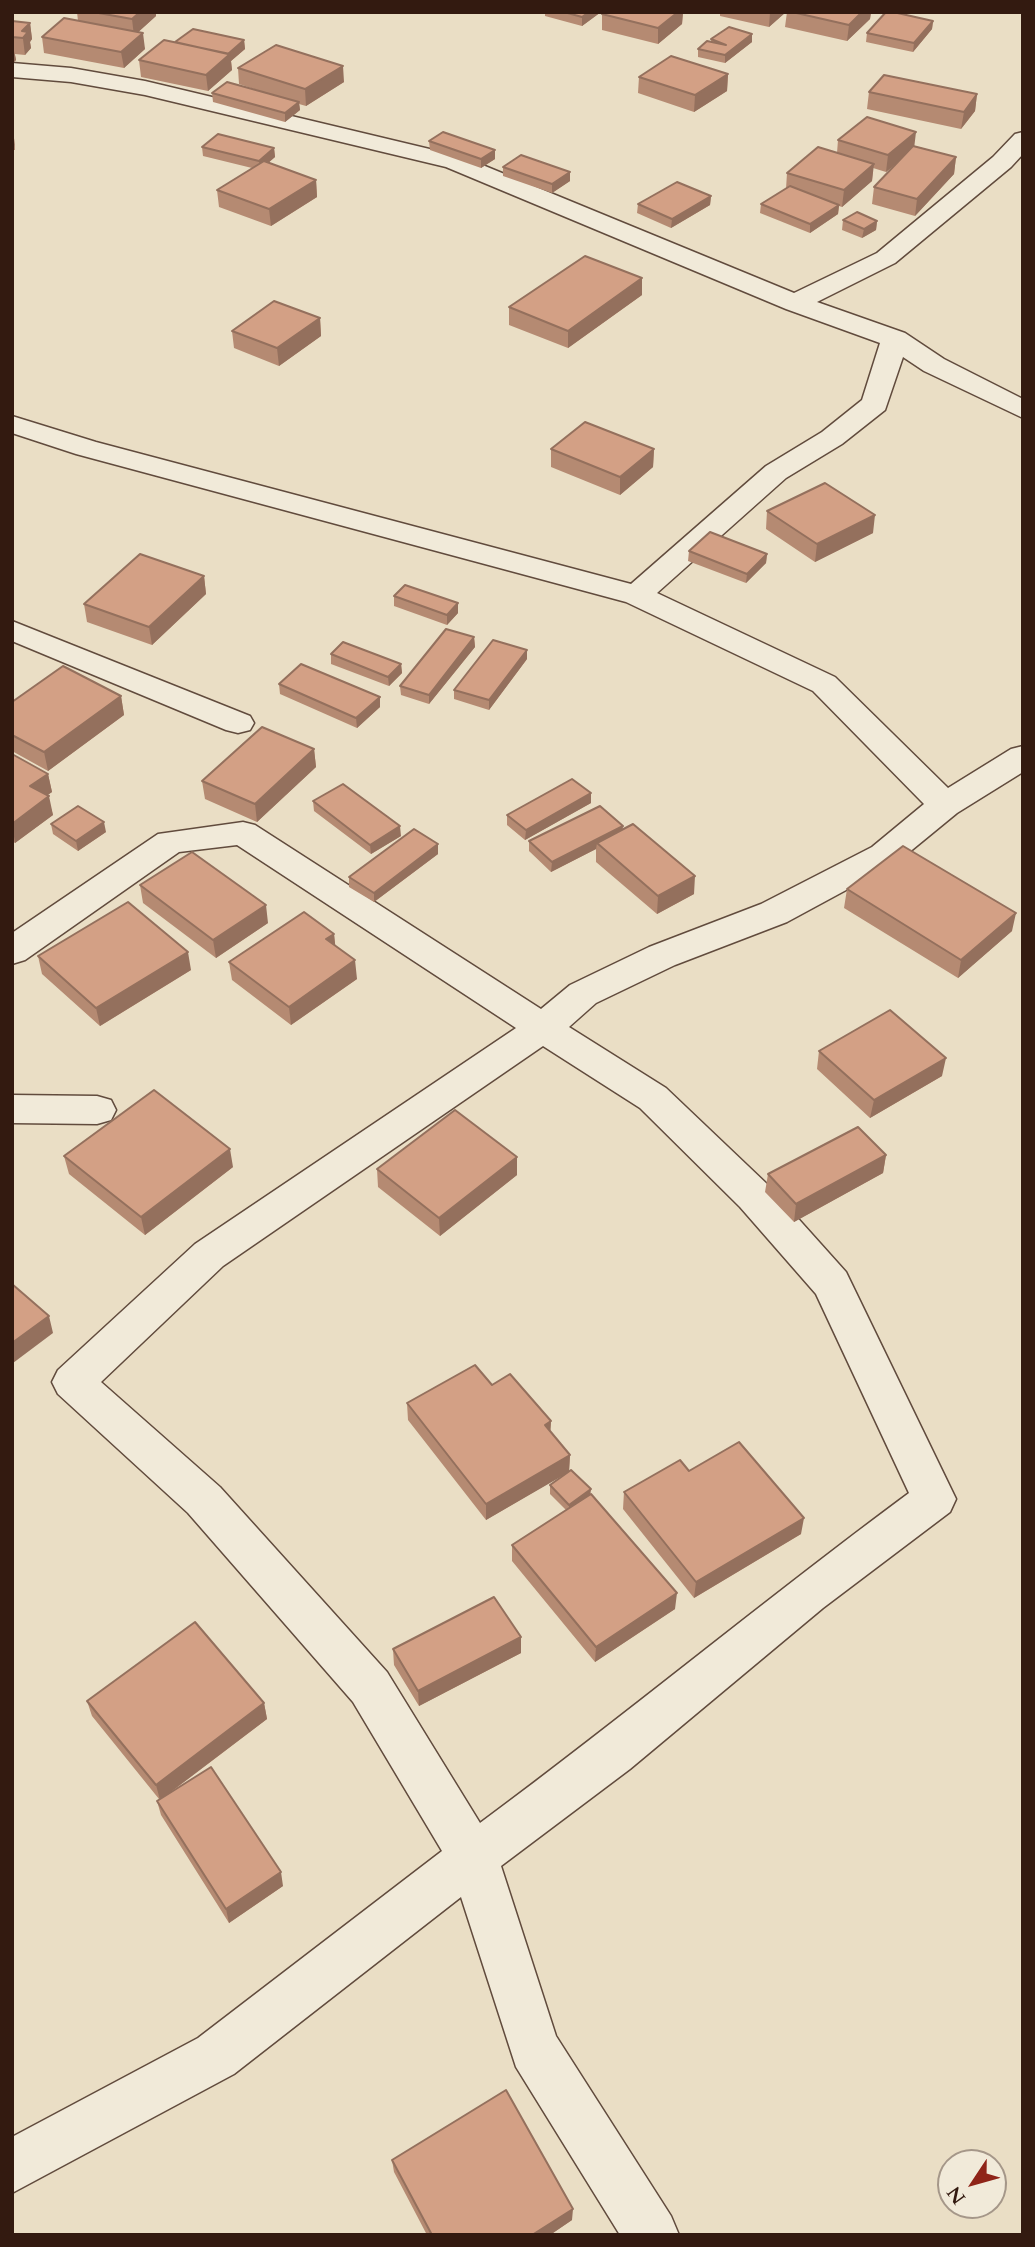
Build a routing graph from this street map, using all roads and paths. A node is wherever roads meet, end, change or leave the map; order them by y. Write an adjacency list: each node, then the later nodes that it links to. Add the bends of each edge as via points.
1 (12, 70): 3 (street, via 145,88 454,162)
2 (1023, 139): 3 (street, via 1002,162 886,258)
3 (795, 303): 4 (street)
4 (895, 339): 5 (street, via 934,365); 7 (street, via 875,404 832,438 776,472)
5 (1023, 410)
6 (12, 424): 7 (street, via 86,448)
7 (637, 595): 11 (street, via 824,684)
8 (12, 630): 9 (street)
9 (238, 723)
10 (1023, 757): 11 (street)
11 (945, 805): 13 (street, via 884,855 774,913 662,956 583,994)
12 (12, 951): 13 (street, via 170,842 243,833)
13 (543, 1028): 16 (street, via 653,1098 754,1196 832,1284 934,1499 807,1594 613,1753); 16 (street, via 209,1255 73,1382 204,1500 370,1687)
14 (12, 1109): 15 (street)
15 (97, 1110)
16 (473, 1857): 17 (street, via 216,2056); 18 (street, via 534,2049)
17 (12, 2166)
18 (652, 2235)

